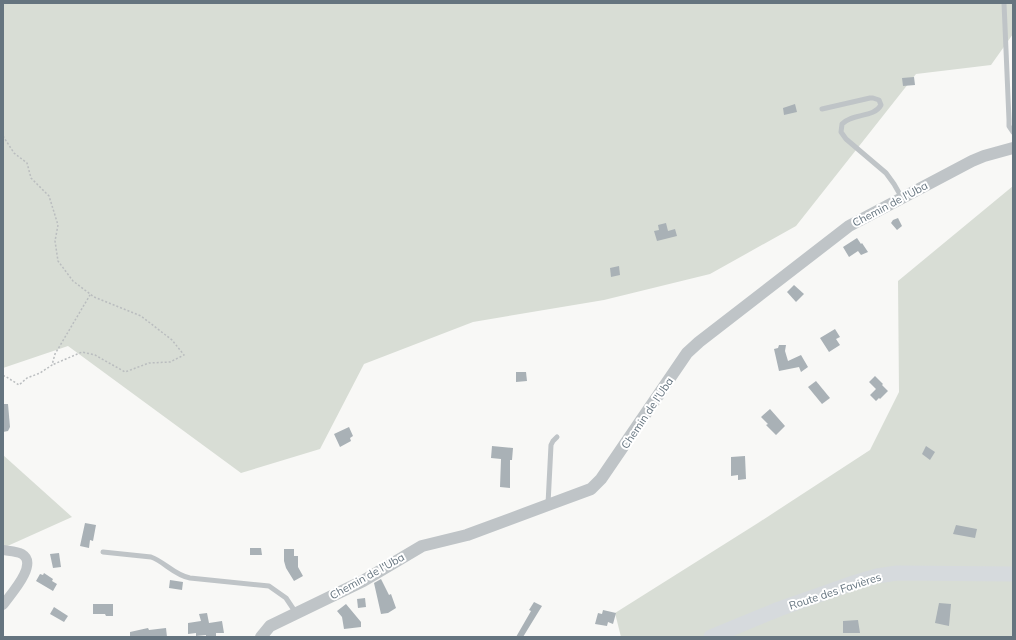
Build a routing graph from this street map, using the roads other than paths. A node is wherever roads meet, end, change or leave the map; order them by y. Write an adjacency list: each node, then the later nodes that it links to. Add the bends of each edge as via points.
1 (1004, 3): 3 (lane, via 1008,120)
2 (822, 109): 5 (lane, via 870,98 879,100 881,105 878,109 846,120 842,124 841,132 886,173)
3 (1013, 132)
4 (1013, 148): 5 (street, Chemin de l'Uba, via 972,161)
5 (902, 198): 7 (street, Chemin de l'Uba, via 849,226 694,346 596,485 588,491)
6 (556, 437): 7 (lane, via 551,445)
7 (548, 506): 12 (street, Chemin de l'Uba, via 467,535 422,546 363,581)
8 (3, 550): 11 (street, via 22,554 26,557 28,565 26,573)
9 (103, 552): 12 (lane, via 151,557 178,574 190,578 269,586 286,598)
10 (1013, 574): 14 (main road, Route des Favières, via 898,573 877,576 779,609)
11 (3, 605)
12 (297, 614): 13 (street, Chemin de l'Uba, via 270,626)
13 (261, 637)
14 (711, 637)

